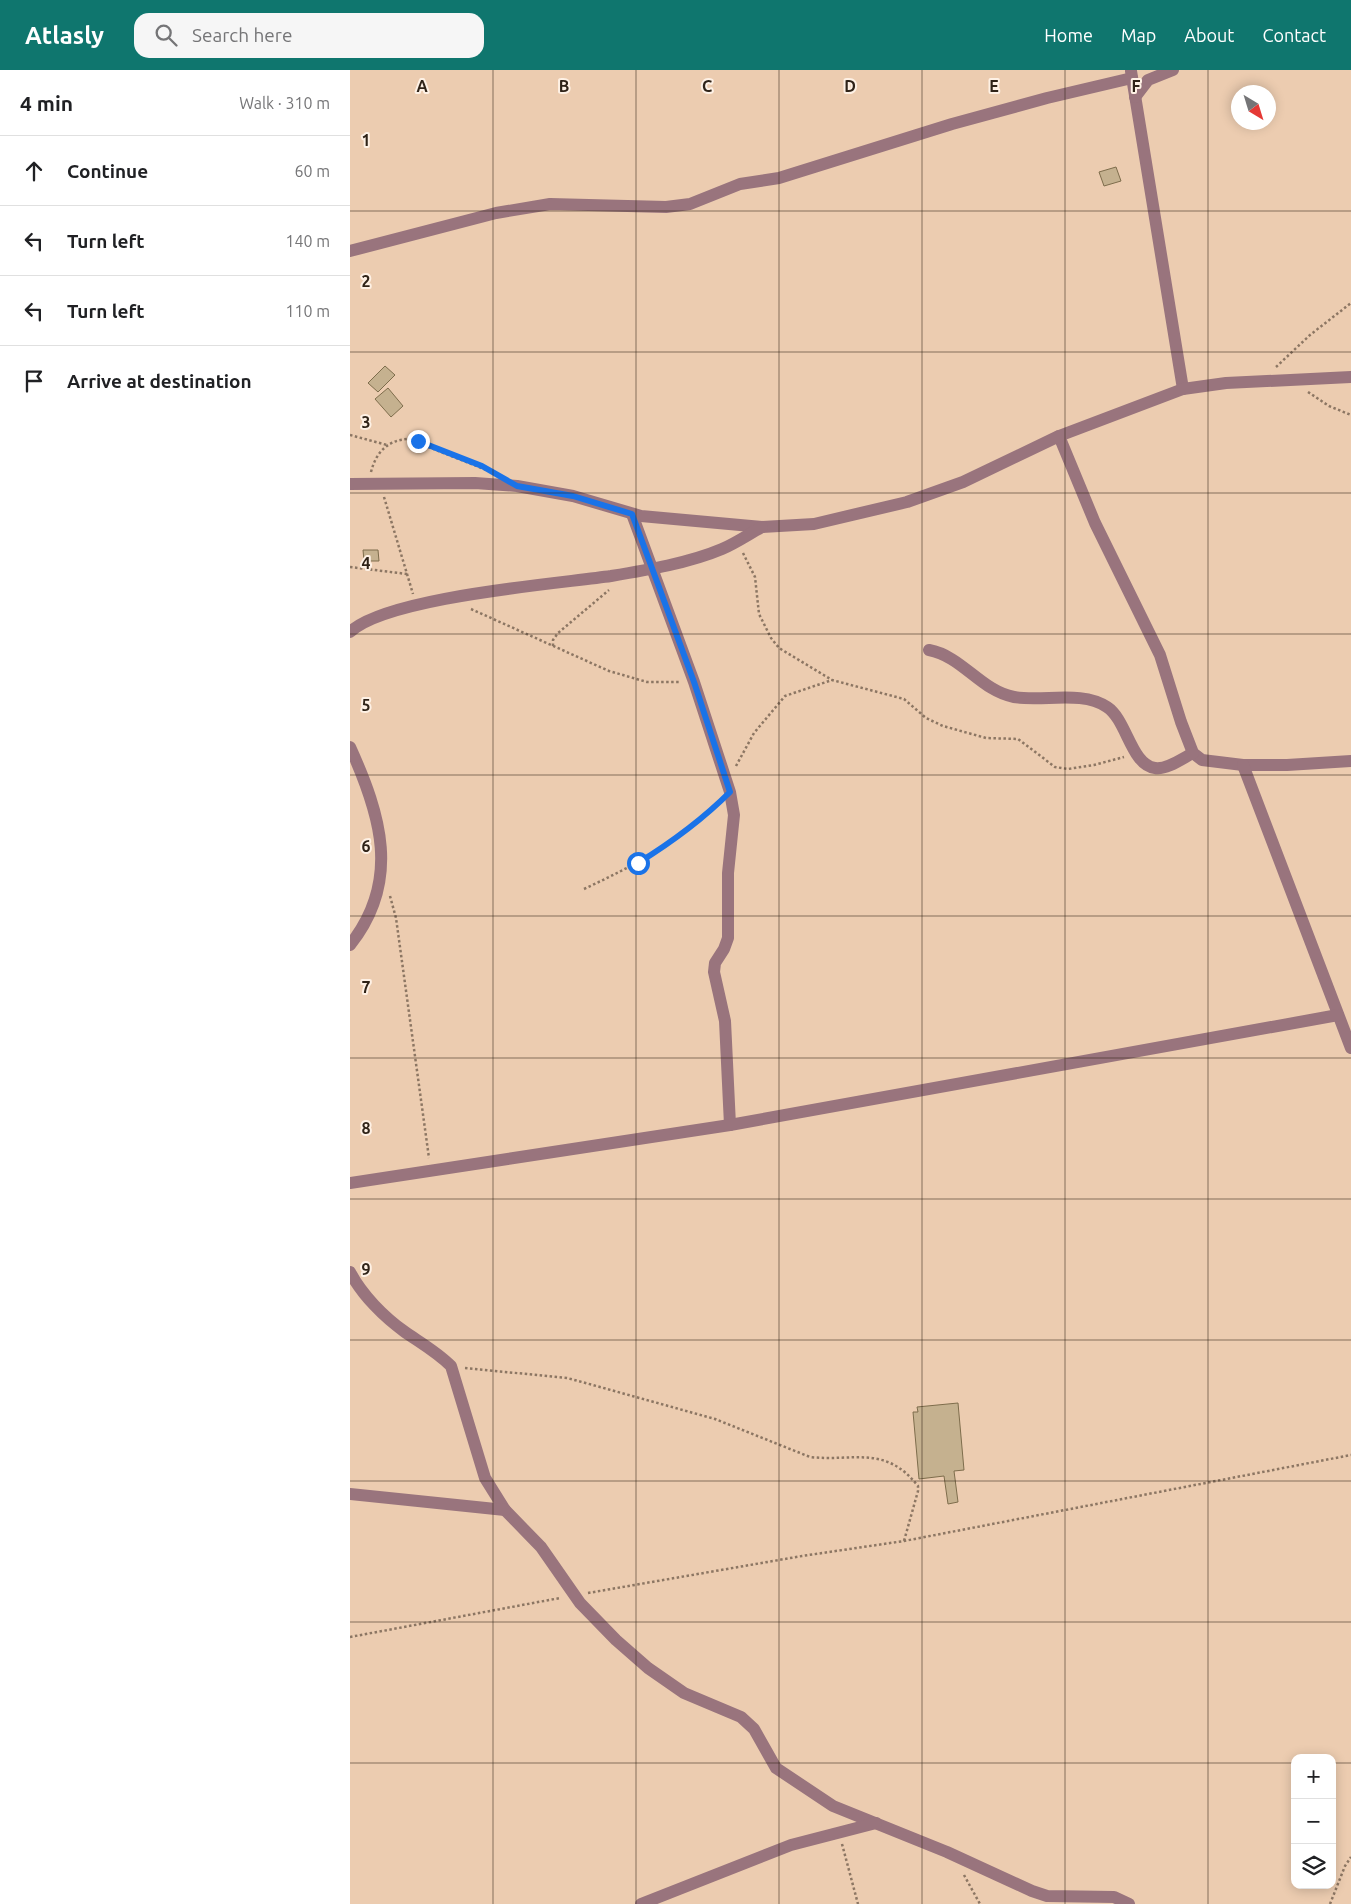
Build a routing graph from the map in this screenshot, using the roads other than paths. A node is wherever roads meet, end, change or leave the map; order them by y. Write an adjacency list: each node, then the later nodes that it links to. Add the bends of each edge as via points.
1 (1173, 70): 3 (street, via 1148,80)
2 (1132, 74): 3 (street); 4 (street, via 952,124 779,178 740,184 690,204 666,207 550,204 496,213)
3 (1135, 97): 6 (street)
4 (350, 251)
5 (1351, 377): 6 (street)
6 (1183, 389): 7 (street)
7 (1059, 436): 10 (street, via 963,482 907,502 814,524); 15 (street, via 1095,523 1160,655)
8 (350, 484): 9 (street, via 517,486 573,496)
9 (632, 514): 10 (street); 11 (street)
10 (762, 527): 11 (street, via 692,559)
11 (651, 567): 12 (street, via 417,605); 21 (street, via 729,786 734,815 728,873 729,924 724,949 715,963 714,972 725,1021)
12 (352, 627)
13 (929, 650): 15 (street, via 942,652 996,691 1014,697 1095,701 1107,707 1116,715 1136,754 1155,768 1167,766)
14 (350, 747): 18 (street, via 367,784 376,817 382,868 374,906)
15 (1193, 753): 17 (street, via 1202,760)
16 (1351, 761): 17 (street, via 1288,766)
17 (1243, 765): 19 (street)
18 (350, 946)
19 (1338, 1015): 20 (street); 21 (street)
20 (1351, 1048)
21 (730, 1125): 22 (street)
22 (350, 1183)
23 (350, 1272): 25 (street, via 388,1318 440,1354 451,1366 485,1478)
24 (350, 1494): 25 (street)
25 (505, 1510): 26 (street, via 541,1547 575,1596 616,1640 648,1668 684,1693 742,1717 754,1730 776,1768 832,1806)
26 (876, 1823): 27 (street, via 791,1846); 28 (street, via 1047,1896 1114,1897)
27 (641, 1904)
28 (1129, 1904)

